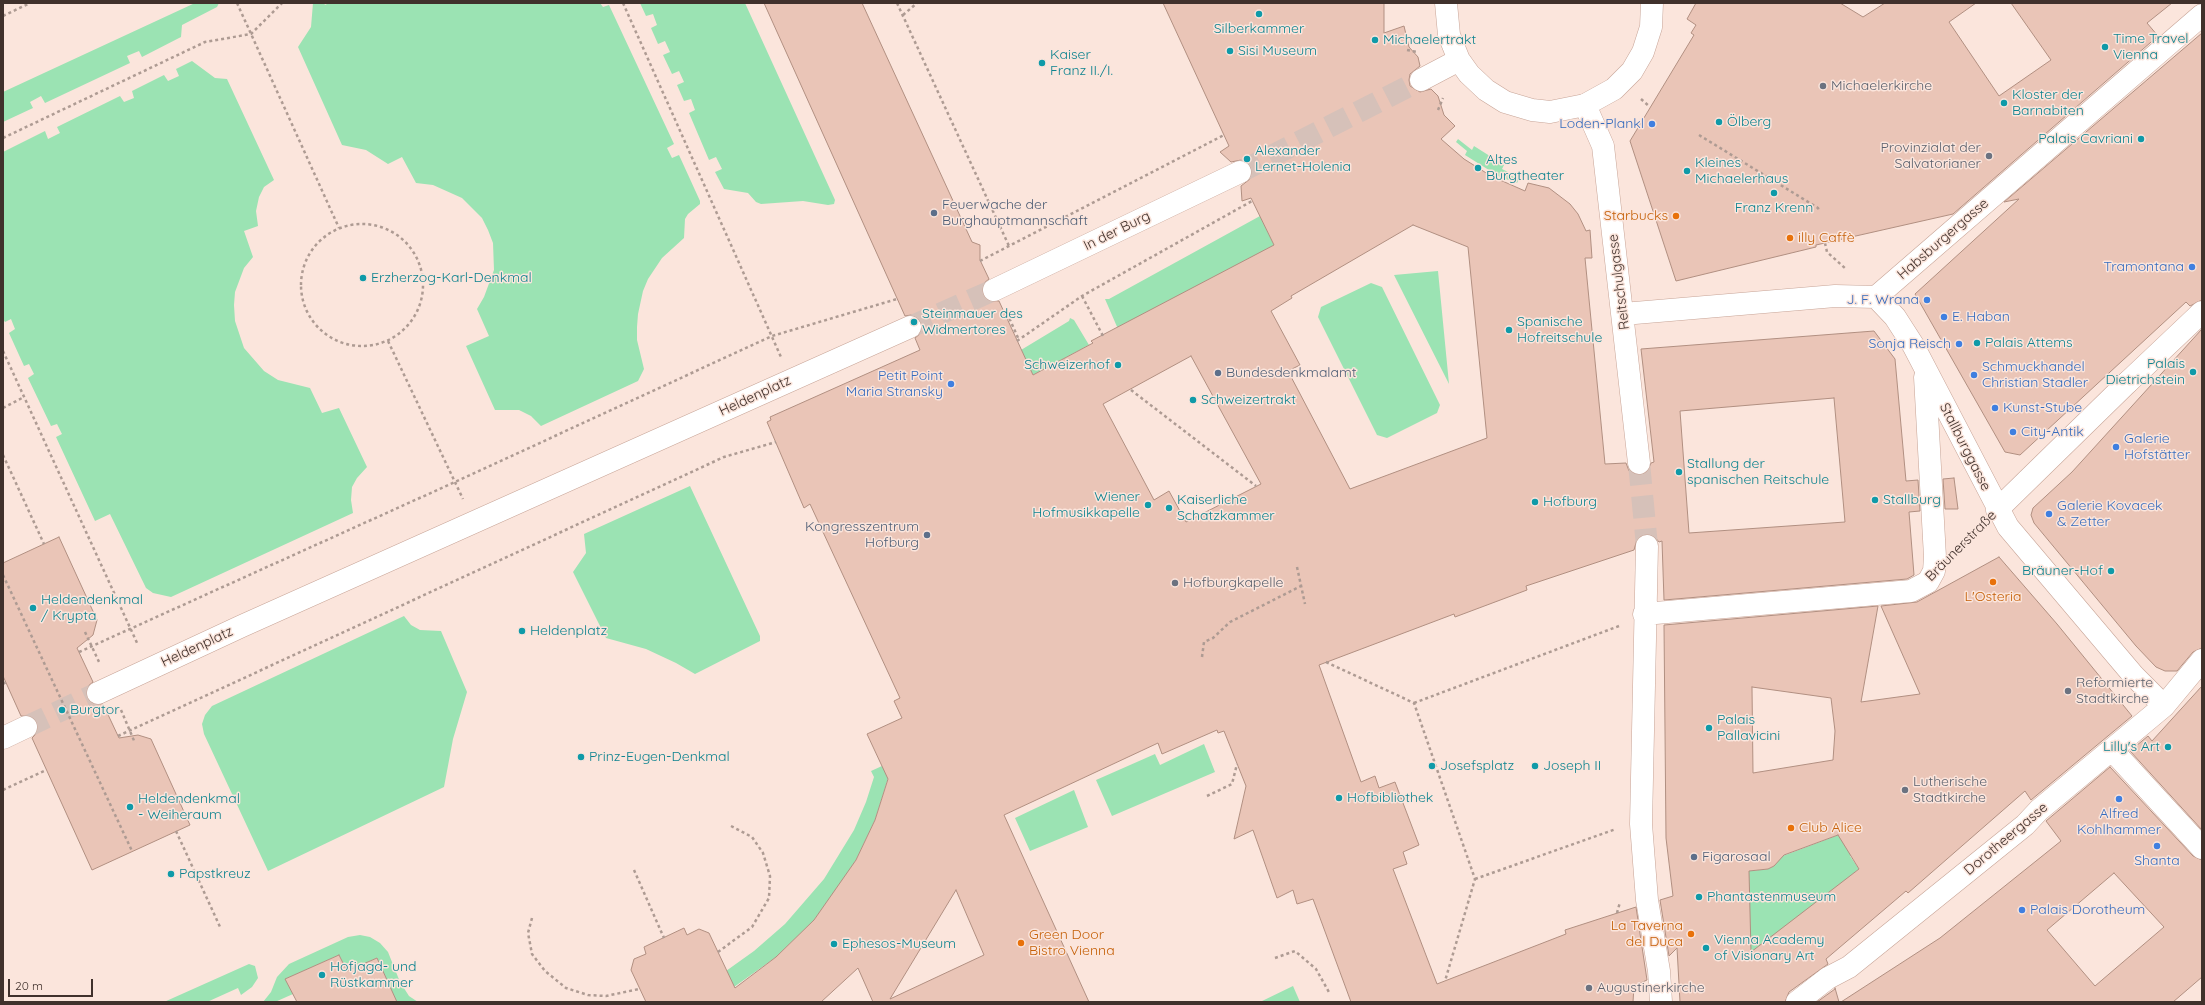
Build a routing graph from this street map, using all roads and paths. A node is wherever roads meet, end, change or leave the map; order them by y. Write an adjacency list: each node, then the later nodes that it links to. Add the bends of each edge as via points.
1 (30, 3): 11 (path)
2 (237, 3): 12 (path)
3 (282, 3): 12 (path)
4 (623, 3): 32 (path)
5 (897, 3): 9 (path)
6 (917, 3): 9 (path)
7 (1446, 3): 13 (street, via 1449,35)
8 (1652, 3): 15 (street, via 1651,27 1643,52 1632,71 1614,89)
9 (903, 15): 23 (path)
10 (2202, 15): 27 (street, Habsburgergasse)
11 (3, 16)
12 (251, 34): 18 (path, via 205,42); 22 (path)
13 (1459, 60): 14 (street); 15 (street, via 1486,90 1505,102 1550,112)
14 (1421, 80)
15 (1585, 105): 30 (street, Reitschulgasse, via 1603,146)
16 (1224, 135): 23 (path)
17 (1699, 135): 21 (path)
18 (3, 138)
19 (1240, 172): 25 (street, In der Burg)
20 (1252, 201): 26 (path)
21 (1819, 211)
22 (339, 228): 34 (path, via 360,224 381,226 400,236 414,252 422,271 424,292 418,312 405,329); 34 (path, via 323,238 310,253 305,265 301,290 306,309 316,325 331,338 350,345 369,346)
23 (1009, 246): 24 (path)
24 (980, 261)
25 (994, 290)
26 (1082, 296): 33 (path); 35 (path)
27 (1876, 297): 30 (street, via 1835,296); 37 (street, Stallburggasse, via 1895,317)
28 (897, 299): 32 (path)
29 (2202, 312): 47 (street, Bräunerstraße)
30 (1623, 314): 44 (street, Reitschulgasse)
31 (910, 327): 38 (street, Heldenplatz)
32 (772, 336): 38 (path); 45 (path)
33 (1103, 336)
34 (388, 341): 45 (path)
35 (1017, 341)
36 (3, 351): 40 (path)
37 (1925, 368): 47 (street, Stallburggasse); 54 (street, Stallburggasse, via 1935,557 1934,571)
38 (791, 380): 48 (street, Heldenplatz)
39 (1131, 390): 46 (path)
40 (24, 397): 41 (path); 59 (path)
41 (3, 408)
42 (776, 442): 69 (path, via 724,457)
43 (3, 455): 49 (path)
44 (1639, 463)
45 (455, 482): 48 (path); 59 (path)
46 (1256, 486)
47 (1997, 510): 51 (path, Bräunerstraße); 67 (street, Stallburggasse, via 2008,527 2134,676)
48 (474, 523): 64 (street, Heldenplatz)
49 (44, 544)
50 (1647, 546): 57 (street)
51 (1955, 554)
52 (1297, 566): 55 (path)
53 (3, 575): 80 (path)
54 (1928, 582): 57 (street, Bräunerstraße, via 1911,591)
55 (1301, 586): 56 (path); 61 (path, via 1230,622 1213,638 1204,642)
56 (1305, 604)
57 (1644, 614): 91 (street, via 1641,824 1647,900 1659,971)
58 (1622, 625): 66 (path)
59 (131, 629): 60 (path); 64 (path)
60 (79, 652)
61 (1202, 656)
62 (2202, 660): 67 (street, Dorotheergasse)
63 (1326, 662): 66 (path)
64 (149, 669): 65 (street, Heldenplatz)
65 (98, 693)
66 (1414, 703): 82 (path)
67 (2164, 706): 71 (street, Dorotheergasse)
68 (26, 727): 70 (street)
69 (118, 736)
70 (3, 738)
71 (2113, 750): 79 (street); 92 (street, Dorotheergasse, via 1849,967 1828,978)
72 (1237, 764): 75 (path, via 1232,784)
73 (46, 770): 74 (path)
74 (3, 790)
75 (1208, 796)
76 (731, 826): 86 (path, via 752,837 763,853 770,876 769,898 752,927)
77 (1621, 827): 82 (path)
78 (176, 831): 84 (path)
79 (2202, 848)
80 (132, 851)
81 (634, 870): 85 (path)
82 (1476, 879): 88 (path)
83 (532, 918): 89 (path, via 528,933 532,954 545,971 566,988 588,995 606,996)
84 (221, 929)
85 (664, 938)
86 (718, 952)
87 (1275, 958): 90 (path, via 1295,951 1316,969)
88 (1445, 981)
89 (639, 989)
90 (1330, 994)
91 (1661, 1002)
92 (1797, 1002)

